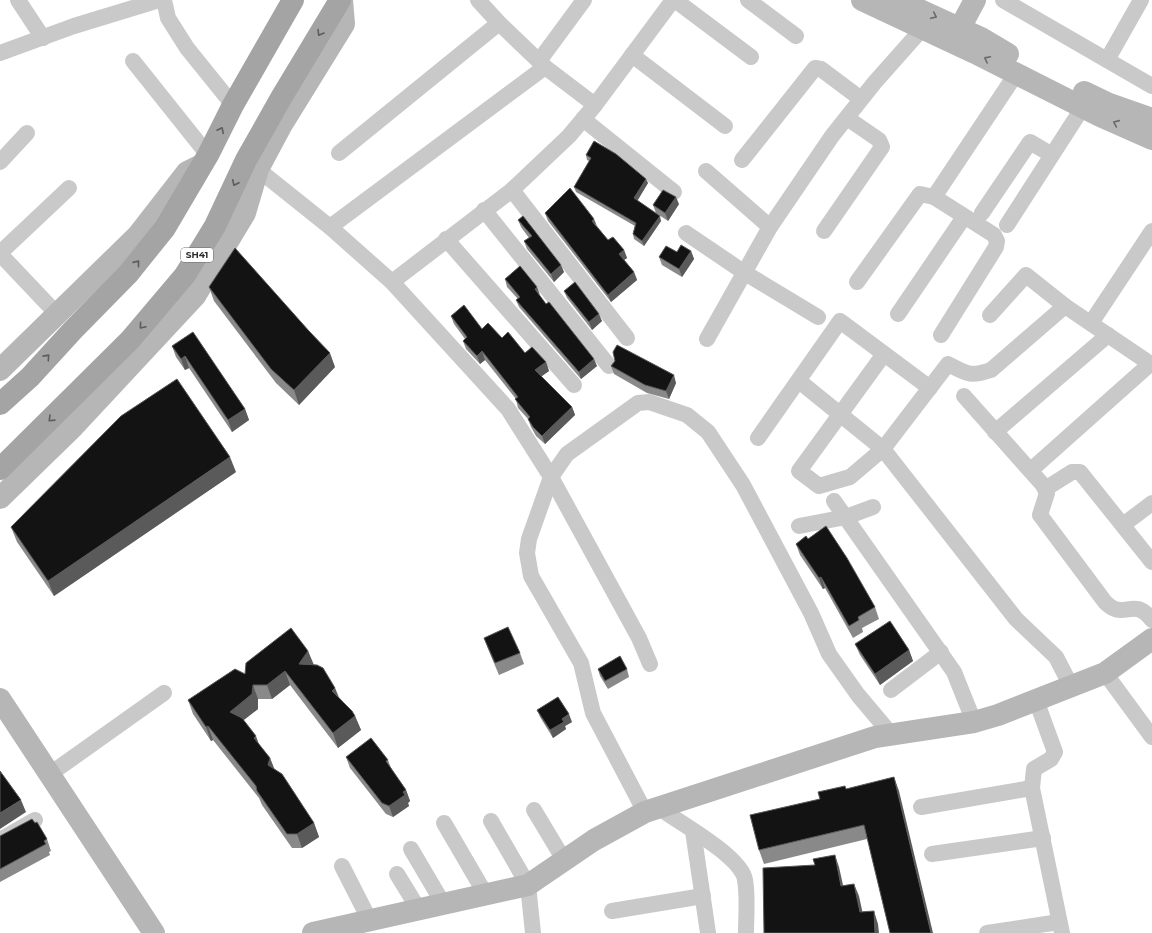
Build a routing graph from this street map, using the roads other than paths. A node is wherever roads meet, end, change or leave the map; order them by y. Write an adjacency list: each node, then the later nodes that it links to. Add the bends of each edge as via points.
1 (18, 0): 19 (street)
2 (159, 0): 19 (street)
3 (164, 0): 29 (street, via 168,18 187,48)
4 (293, 0): 29 (main road)
5 (341, 0): 40 (main road, SH41, one-way to 40); 40 (street, via 344,24 280,126)
6 (478, 0): 15 (street)
7 (584, 0): 25 (street)
8 (674, 0): 21 (street); 22 (street)
9 (748, 0): 18 (street)
10 (862, 0): 16 (street)
11 (898, 0): 17 (street, one-way to 17)
12 (975, 0): 17 (street)
13 (1004, 0): 23 (street)
14 (1141, 0): 23 (street)
15 (499, 23): 25 (street); 38 (street)
16 (923, 28): 17 (street); 28 (street)
17 (955, 35): 26 (street, one-way to 17); 34 (street, via 981,38 1023,63 1107,103)
18 (796, 36)
19 (42, 38): 20 (street)
20 (0, 53)
21 (632, 55): 30 (street); 35 (street)
22 (751, 57)
23 (1107, 60): 27 (street)
24 (133, 61): 41 (street)
25 (542, 64): 30 (street); 53 (street)
26 (1016, 74): 31 (street); 48 (street)
27 (1152, 86)
28 (862, 99): 32 (street); 42 (street, via 821,69 815,68)
29 (233, 105): 41 (main road, one-way to 29)
30 (595, 106): 33 (street)
31 (1082, 107): 37 (street, one-way to 31); 39 (street)
32 (847, 118): 54 (street); 55 (street, via 879,140 882,147)
33 (583, 119): 46 (street, via 569,136); 47 (street)
34 (1152, 119)
35 (725, 126)
36 (27, 133): 43 (street)
37 (1152, 139)
38 (339, 153)
39 (1052, 155): 50 (street, via 1030,142); 52 (street)
40 (253, 157): 53 (street); 66 (main road, SH41)
41 (206, 159): 64 (street, via 186,172 138,235); 78 (main road, one-way to 41, via 128,274 165,228)
42 (742, 160)
43 (0, 162)
44 (706, 171): 54 (street)
45 (68, 188): 59 (street)
46 (512, 190): 49 (street); 72 (street)
47 (674, 192)
48 (934, 197): 51 (street); 62 (street, via 920,194)
49 (484, 210): 58 (street); 77 (street)
50 (982, 213)
51 (964, 217): 65 (street); 70 (street, via 994,235 996,247)
52 (1007, 225)
53 (330, 227): 61 (street)
54 (770, 227): 60 (street)
55 (824, 231)
56 (1152, 231): 69 (street)
57 (686, 233): 60 (street)
58 (446, 239): 61 (street); 80 (street)
59 (0, 254): 64 (street)
60 (745, 273): 68 (street); 73 (street)
61 (392, 282): 90 (street, via 508,409)
62 (857, 282)
63 (1065, 306): 67 (street, via 1026,275); 69 (street); 81 (street, via 991,370 969,374 948,364)
64 (56, 313): 75 (street)
65 (898, 314)
66 (164, 315): 88 (main road, SH41, one-way to 88, via 130,340); 92 (street, via 73,427)
67 (990, 315)
68 (818, 317)
69 (1091, 323): 71 (street)
70 (941, 335)
71 (1108, 335): 76 (street); 85 (street)
72 (627, 338)
73 (707, 339)
74 (884, 354): 79 (street, via 840,321); 81 (street); 84 (street)
75 (4, 358): 78 (street)
76 (1151, 365): 89 (street)
77 (609, 366)
78 (30, 377): 83 (main road)
79 (799, 381): 84 (street); 86 (street)
80 (574, 386)
81 (930, 388): 87 (street)
82 (964, 396): 85 (street)
83 (0, 404)
84 (840, 415): 87 (street); 87 (street, via 799,471 819,486 850,476)
85 (995, 432): 89 (street)
86 (758, 438)
87 (883, 449): 105 (street, via 1016,619 1056,657)
88 (0, 469)
89 (1031, 470): 91 (street)
90 (551, 477): 103 (street, via 639,638); 111 (street, via 566,454 638,404 649,402 687,415 708,432 743,485 830,654 858,695); 117 (street, via 529,539 528,567 581,664 593,713)
91 (1045, 489): 97 (street, via 1072,472 1080,472); 100 (street, via 1047,493 1040,515 1105,602 1112,609 1137,608 1146,612)
92 (0, 498)
93 (834, 501): 96 (street)
94 (1152, 503): 97 (street)
95 (873, 507): 96 (street)
96 (846, 517): 98 (street); 102 (street)
97 (1123, 525): 99 (street)
98 (799, 526)
99 (1152, 562)
100 (1152, 620)
101 (1152, 639): 104 (street)
102 (941, 652): 106 (street); 110 (street, via 954,672)
103 (650, 664)
104 (1105, 673): 105 (street); 112 (street)
105 (1071, 686): 109 (street)
106 (890, 690)
107 (164, 693): 113 (street)
108 (0, 699): 113 (street)
109 (1036, 700): 110 (street); 114 (street, via 1055,752 1050,759 1034,768)
110 (974, 722): 111 (street)
111 (890, 733): 117 (street)
112 (1152, 737)
113 (50, 774): 137 (street)
114 (1032, 788): 115 (street); 122 (street)
115 (921, 807)
116 (534, 810): 126 (street)
117 (652, 810): 121 (street); 126 (street, via 594,840)
118 (35, 820): 123 (street)
119 (491, 821): 129 (street)
120 (444, 823): 130 (street)
121 (693, 831): 131 (street); 141 (street, via 728,855 746,879)
122 (1043, 838): 125 (street); 136 (street)
123 (0, 839)
124 (411, 849): 132 (street)
125 (932, 854)
126 (564, 860): 129 (street)
127 (342, 866): 135 (street)
128 (398, 874): 133 (street)
129 (528, 885): 130 (street); 139 (street)
130 (486, 895): 132 (street)
131 (702, 896): 134 (street); 140 (street)
132 (444, 904): 133 (street)
133 (419, 910): 135 (street)
134 (612, 911)
135 (370, 921): 138 (street)
136 (1060, 928): 142 (street)
137 (154, 933)
138 (313, 933)
139 (533, 933)
140 (708, 933)
141 (746, 933)
142 (987, 933)

